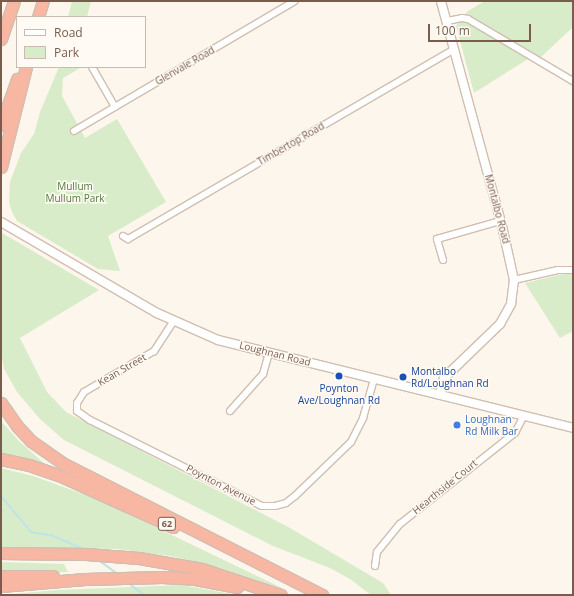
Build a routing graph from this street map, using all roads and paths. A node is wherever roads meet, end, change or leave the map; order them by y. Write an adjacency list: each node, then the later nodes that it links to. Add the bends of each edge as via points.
1 (14, 1): 7 (highway)
2 (43, 1): 5 (highway)
3 (295, 1): 13 (street, Glenvale Road)
4 (441, 1): 6 (main road, Montalbo Road)
5 (38, 16)
6 (447, 21): 8 (main road, Montalbo Road); 12 (street, via 462,18 468,20)
7 (1, 39)
8 (454, 49): 17 (main road, Montalbo Road); 19 (street, Timbertop Road)
9 (21, 68): 14 (highway)
10 (26, 68): 16 (highway)
11 (93, 68): 13 (street)
12 (573, 81)
13 (115, 107): 15 (street, Glenvale Road)
14 (1, 125)
15 (74, 130)
16 (1, 167)
17 (500, 221): 20 (street, via 437,239); 22 (main road, Montalbo Road)
18 (1, 222): 23 (main road, Loughnan Road)
19 (126, 240)
20 (443, 260)
21 (573, 270): 22 (street, via 558,270)
22 (514, 280): 26 (main road, Montalbo Road, via 511,304 500,324 444,378)
23 (173, 322): 24 (main road, Loughnan Road, via 218,340); 30 (street, Kean Street, via 154,351 84,392 76,407)
24 (269, 353): 25 (main road, Loughnan Road); 28 (street, via 263,374)
25 (374, 379): 26 (main road, Loughnan Road); 30 (street, Poynton Avenue, via 363,418 351,442 295,496 275,506 262,506)
26 (440, 395): 29 (main road, Loughnan Road)
27 (1, 403): 38 (highway, via 31,441 62,463)
28 (230, 412)
29 (524, 415): 31 (main road, Loughnan Road); 34 (street, Hearthside Court, via 515,433 400,524 377,552)
30 (82, 416)
31 (573, 428)
32 (1, 459): 38 (highway, 62, via 51,473 96,492)
33 (1, 553): 40 (highway, via 139,558 202,569)
34 (375, 566)
35 (1, 576): 36 (highway)
36 (85, 579): 37 (highway); 39 (highway, via 195,579)
37 (1, 586)
38 (319, 594)
39 (266, 595)
40 (281, 595)

